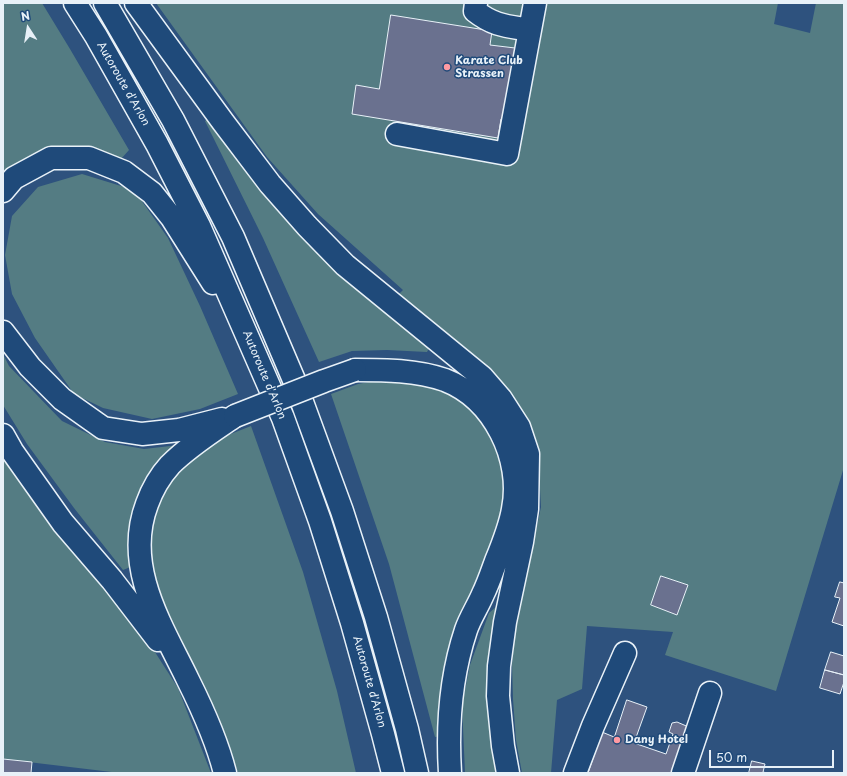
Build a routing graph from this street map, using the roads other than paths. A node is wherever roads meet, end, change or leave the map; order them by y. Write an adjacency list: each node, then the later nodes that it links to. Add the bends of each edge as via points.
1 (75, 3): 10 (main road, Autoroute d'Arlon, via 157,144 199,226)
2 (105, 3): 20 (main road, via 173,120 233,237 294,380 342,511 376,617)
3 (136, 3): 14 (main road, via 270,184 307,226 345,265 482,377 501,399 519,427 528,454)
4 (476, 3): 6 (main road, via 475,11 486,20 501,26)
5 (534, 3): 6 (main road)
6 (530, 30): 7 (main road, via 507,154)
7 (397, 134)
8 (3, 191): 10 (main road, via 14,178 51,158 89,158 124,172 152,193 172,218)
9 (3, 332): 12 (main road, via 30,367 62,399 103,428 142,434 179,430)
10 (248, 336): 19 (main road, Autoroute d'Arlon, via 283,418 320,521 352,623)
11 (355, 370): 12 (main road, bridge); 14 (main road, via 384,362 420,362 450,372 476,385 494,404 512,430); 21 (main road, via 419,373 446,381 469,394 486,411 502,435 512,458 516,484 506,536 487,586 467,628 456,665 451,705)
12 (235, 416): 16 (main road, via 170,466 153,490 142,516 139,545 142,573 156,618)
13 (3, 435): 16 (main road, via 63,523 112,580)
14 (528, 483): 22 (main road, via 522,542 505,622 499,666 498,696)
15 (625, 653): 23 (main road)
16 (189, 681): 18 (main road)
17 (710, 693): 24 (main road)
18 (225, 773)
19 (392, 773)
20 (417, 773)
21 (450, 773)
22 (508, 773)
23 (575, 773)
24 (683, 773)

